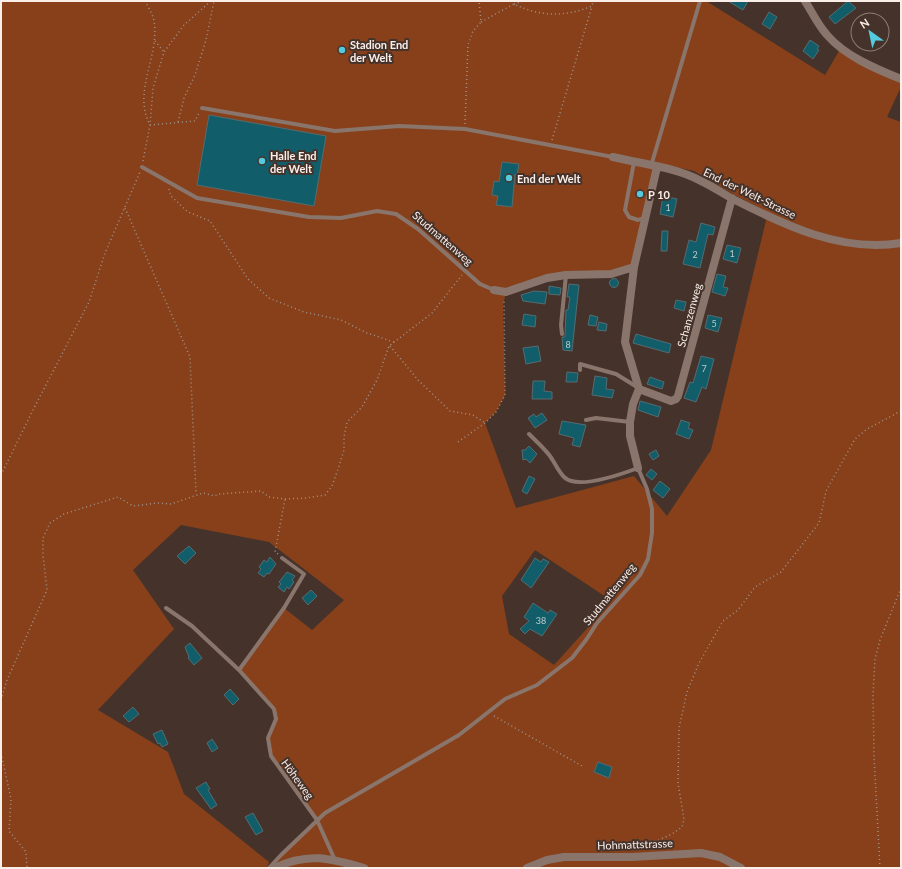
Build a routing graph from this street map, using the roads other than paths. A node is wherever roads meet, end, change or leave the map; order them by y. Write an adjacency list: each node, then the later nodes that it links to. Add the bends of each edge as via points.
1 (700, 1): 8 (lane)
2 (805, 1): 3 (street, via 827,35 838,45 853,56)
3 (901, 79)
4 (202, 108): 5 (lane, via 335,131 399,126 465,129)
5 (613, 157): 6 (street, End der Welt-Strasse)
6 (634, 162): 8 (street, End der Welt-Strasse); 10 (lane, via 625,210 629,217 638,220)
7 (142, 167): 14 (lane, Studmattenweg, via 197,198 309,217 341,218 377,211 396,214 418,229 480,284)
8 (654, 167): 9 (street, End der Welt-Strasse, via 701,181); 10 (street)
9 (732, 198): 11 (street, End der Welt-Strasse, via 772,218 832,240 868,245); 17 (street, Schanzenweg, via 678,396 671,401)
10 (646, 217): 12 (street)
11 (901, 243)
12 (634, 267): 13 (street, Studmattenweg, via 611,274); 17 (street, via 625,342)
13 (566, 275): 14 (street, Studmattenweg, via 506,292); 15 (lane)
14 (494, 290)
15 (562, 334)
16 (580, 370): 17 (lane, via 580,364 616,374)
17 (639, 389): 19 (street, Studmattenweg)
18 (586, 420): 19 (lane, via 596,418)
19 (630, 422): 21 (street, Studmattenweg, via 630,436)
20 (529, 434): 21 (lane, via 550,457 564,478 571,481 584,482 612,477)
21 (638, 468): 25 (lane, Studmattenweg, via 648,489 652,509 648,559 640,575 597,623 572,658 537,685 505,699 459,735)
22 (282, 558): 24 (lane, via 304,574 284,608)
23 (166, 608): 24 (lane, Höheweg, via 192,626)
24 (239, 670): 25 (lane, Höheweg, via 274,709 276,719 268,738 271,756)
25 (317, 820): 26 (lane, Höheweg); 27 (lane, Studmattenweg)
26 (335, 860): 28 (street, via 318,857 297,859); 29 (street)
27 (269, 868)
28 (274, 868)
29 (364, 868)
30 (527, 868): 31 (street, Hohmattstrasse, via 564,857 701,853 720,856)
31 (741, 868)

